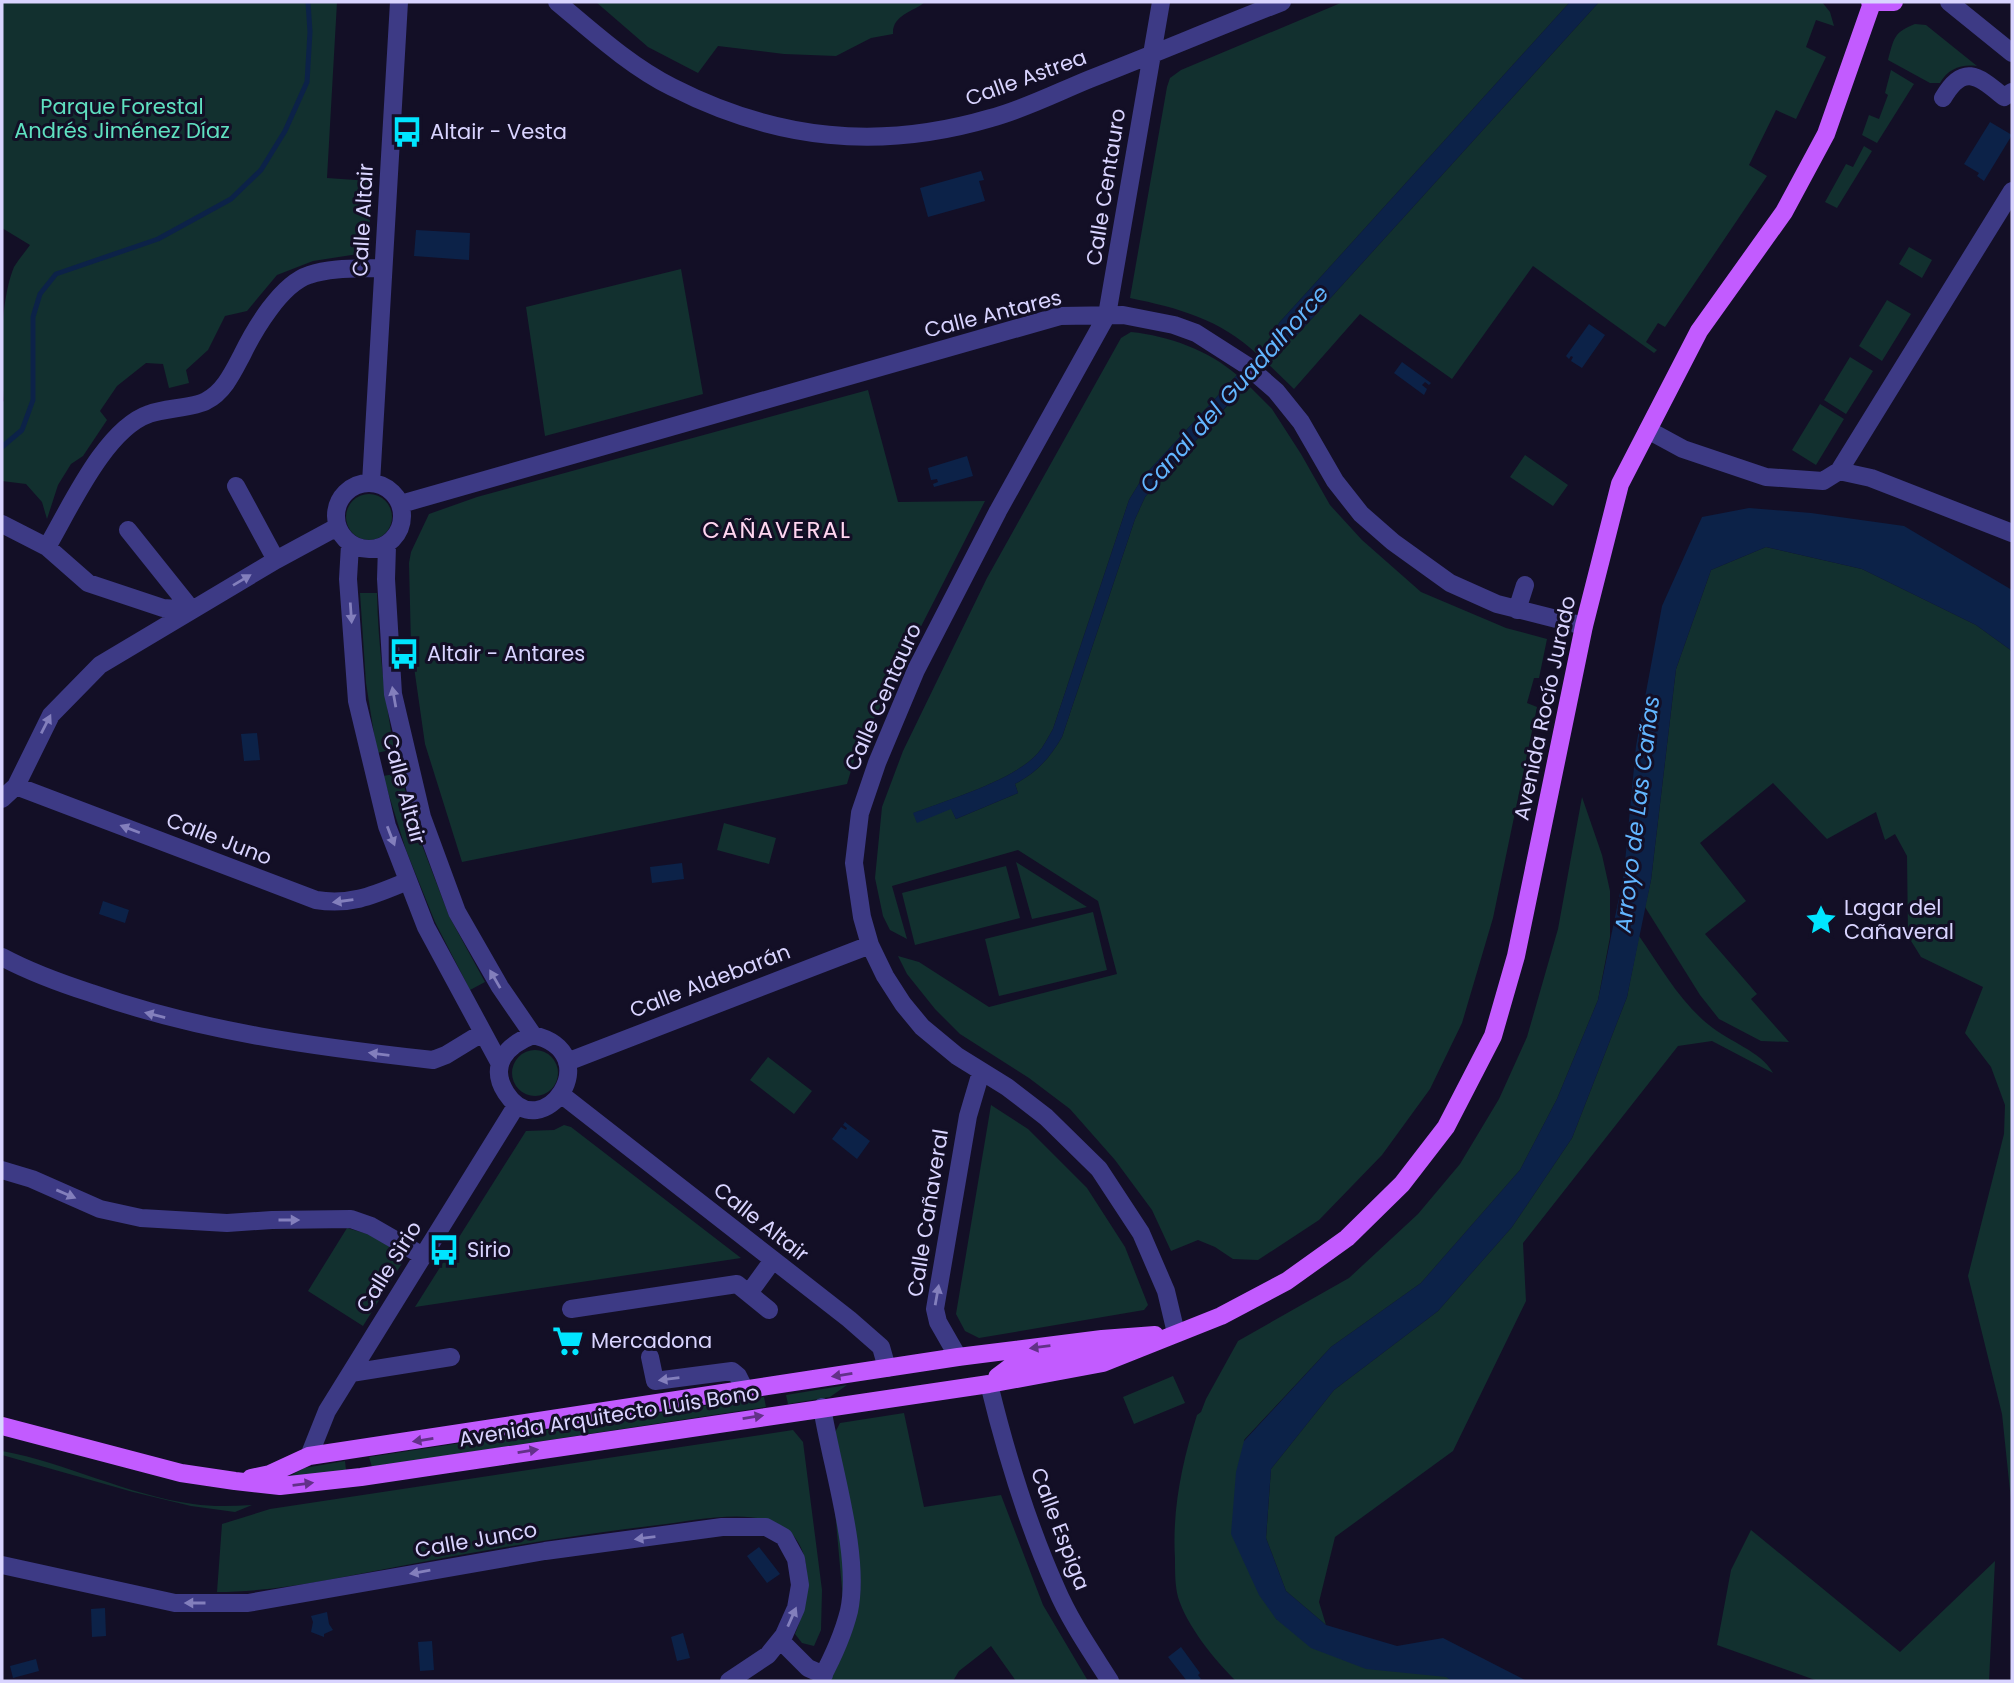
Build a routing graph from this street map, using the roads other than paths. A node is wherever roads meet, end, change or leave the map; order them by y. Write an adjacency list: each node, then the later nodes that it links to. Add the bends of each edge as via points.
1 (399, 2): 13 (street, Calle Altair)
2 (557, 2): 9 (street, Calle Astrea, via 615,50 670,86 729,113 797,132 837,136 937,131 993,118)
3 (1161, 2): 9 (street, Calle Centauro)
4 (1282, 2): 9 (street, Calle Astrea)
5 (1871, 2): 6 (main road); 15 (main road, Avenida Rocío Jurado, via 1826,134 1784,212 1699,331)
6 (1894, 2)
7 (1948, 2): 8 (street)
8 (2012, 53)
9 (1151, 55): 14 (street, Calle Centauro)
10 (2012, 92): 11 (street, via 2004,97 1979,77 1964,76)
11 (1943, 98)
12 (2012, 191): 16 (street)
13 (383, 268): 17 (street, Calle Altair); 26 (street, via 307,275 276,298 230,379 206,401 148,414 127,425 105,450)
14 (1107, 315): 19 (street, Calle Antares, via 1060,316); 30 (street, Calle Antares, via 1174,325 1196,333 1239,361 1276,391 1301,422 1335,481 1361,514 1450,583); 35 (street, Calle Centauro, via 916,670 877,763 860,813 855,863)
15 (1648, 430): 16 (street, via 1683,449 1766,477 1823,481); 31 (main road, Avenida Rocío Jurado, via 1620,484)
16 (1839, 471): 23 (street, via 1871,478)
17 (371, 483): 19 (street, via 389,489); 21 (street, via 348,490 339,501)
18 (236, 486): 27 (street)
19 (401, 504): 25 (street, via 401,527)
20 (2, 524): 26 (street)
21 (337, 527): 24 (street); 27 (street)
22 (128, 530): 29 (street)
23 (2012, 533)
24 (350, 544): 25 (street, via 368,551); 34 (street, Calle Altair, one-way to 34, via 348,579 357,701 387,826)
25 (387, 546): 38 (street, Calle Altair, one-way to 25, via 457,912 422,817 393,694)
26 (47, 547): 29 (street, via 88,583 163,608)
27 (275, 560): 29 (street, one-way to 27)
28 (1525, 585): 30 (street)
29 (192, 610): 32 (street, one-way to 29, via 51,715 100,665)
30 (1517, 610): 31 (street, Calle Antares)
31 (1584, 626): 50 (main road, Avenida Rocío Jurado, via 1516,956 1493,1037 1446,1127 1402,1184 1347,1238 1287,1281 1222,1316)
32 (16, 786): 33 (street); 34 (street, Calle Juno, one-way to 32, via 337,904 316,900)
33 (2, 799)
34 (408, 881): 37 (street, Calle Altair, via 426,927)
35 (870, 945): 39 (street, Calle Aldebarán); 41 (street, Calle Centauro, via 897,995 922,1027)
36 (2, 957): 37 (street, one-way to 36, via 433,1060 283,1042 145,1012 44,977)
37 (482, 1033): 40 (street, Calle Altair)
38 (533, 1035): 39 (street, via 559,1046); 40 (street, via 517,1041)
39 (567, 1062): 42 (street, via 568,1082)
40 (500, 1064): 43 (street, via 505,1091)
41 (981, 1072): 50 (street, Calle Centauro, via 1046,1116 1099,1169 1141,1233 1166,1291); 54 (street, Calle Cañaveral, one-way to 41, via 935,1309 968,1116)
42 (562, 1095): 43 (street, via 552,1105 535,1110); 46 (street, Calle Altair)
43 (516, 1106): 45 (street, Calle Sirio)
44 (2, 1170): 45 (street, one-way to 45, via 100,1209 141,1218 227,1223 351,1219)
45 (423, 1256): 56 (street, Calle Sirio)
46 (773, 1260): 47 (street); 55 (street, Calle Altair, via 881,1347)
47 (749, 1293): 48 (street, via 737,1283); 49 (street)
48 (571, 1308)
49 (769, 1310)
50 (1176, 1333): 51 (main road, Avenida Rocío Jurado); 57 (main road, Avenida Rocío Jurado, via 1103,1363)
51 (1132, 1338): 54 (main road, Avenida Rocío Jurado, one-way to 54); 57 (main road, Avenida Rocío Jurado, via 1111,1349 1009,1368)
52 (451, 1357): 56 (street)
53 (650, 1357): 58 (street, one-way to 53, via 732,1371 655,1381)
54 (958, 1357): 55 (main road, Avenida Arquitecto Luis Bono)
55 (887, 1368): 58 (main road, Avenida Arquitecto Luis Bono, one-way to 58)
56 (351, 1373): 61 (street, Calle Sirio, via 327,1411)
57 (989, 1384): 59 (main road, Avenida Arquitecto Luis Bono); 67 (street, Calle Espiga, via 1026,1512 1056,1589)
58 (745, 1390): 61 (main road, Avenida Arquitecto Luis Bono, one-way to 61)
59 (822, 1407): 62 (main road, Avenida Arquitecto Luis Bono, one-way to 59, via 280,1486 360,1477); 65 (street, via 848,1536 852,1585 843,1631)
60 (2, 1426): 62 (main road, Avenida Arquitecto Luis Bono)
61 (309, 1457): 62 (main road, Avenida Arquitecto Luis Bono, via 270,1474)
62 (235, 1482)
63 (2, 1565): 64 (street, Calle Junco, one-way to 63, via 796,1608 800,1585 796,1559 784,1537 766,1527 722,1527 545,1551 248,1603 175,1603)
64 (780, 1640): 65 (street); 66 (street, Calle Junco, via 768,1655)
65 (822, 1678)
66 (729, 1681)
67 (1110, 1681)

